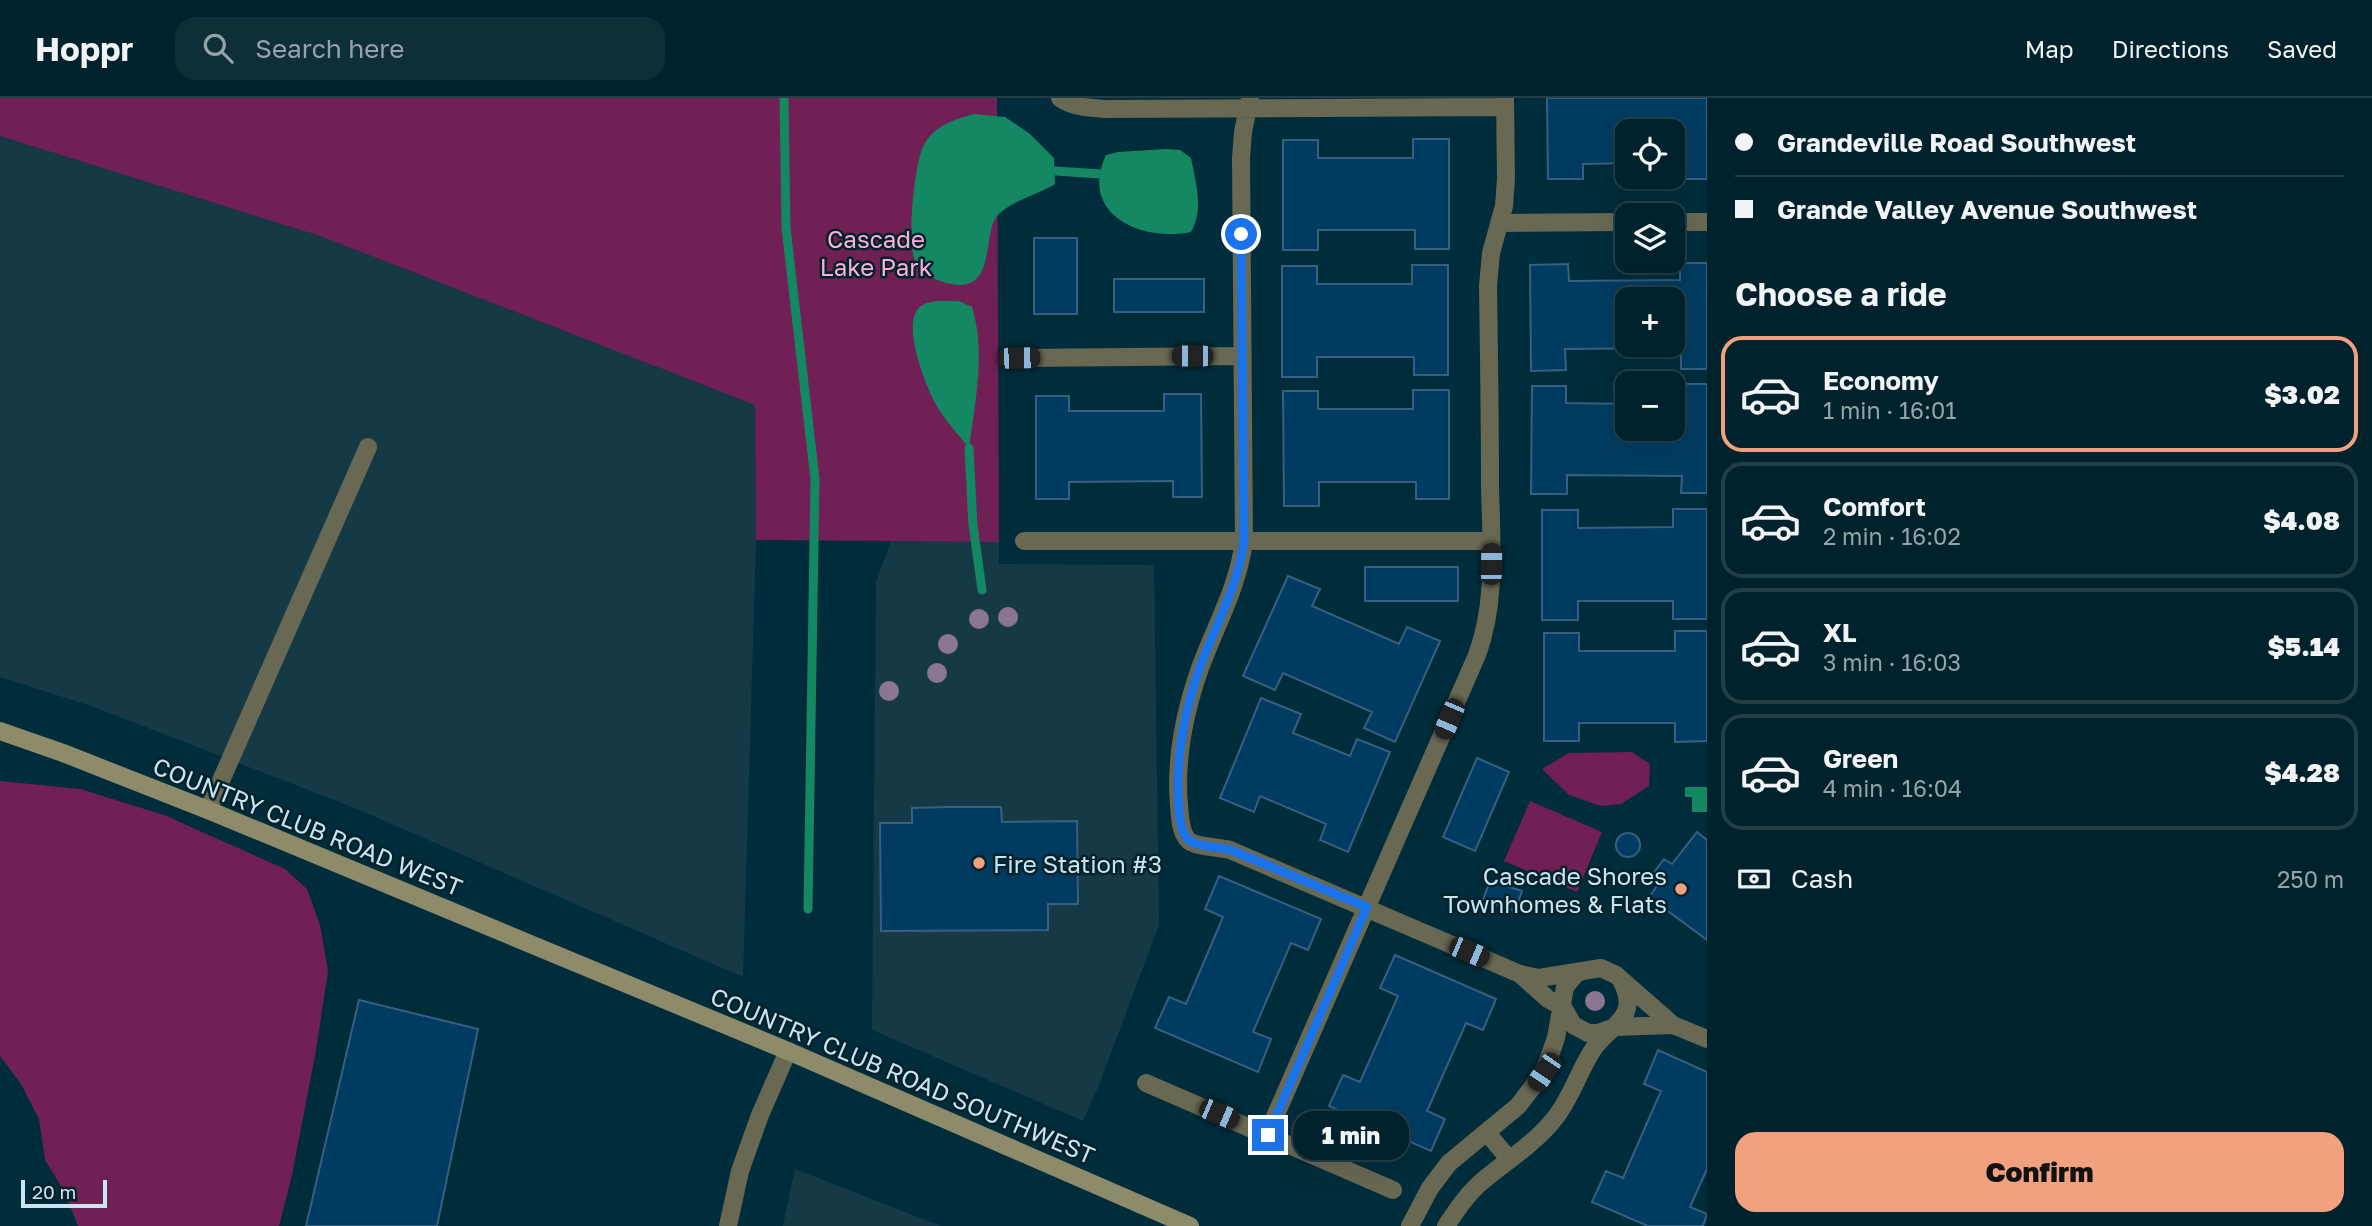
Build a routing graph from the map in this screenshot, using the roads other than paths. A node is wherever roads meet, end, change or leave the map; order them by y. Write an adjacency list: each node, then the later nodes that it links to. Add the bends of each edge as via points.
1 (1060, 98): 3 (street, via 1086,108)
2 (1505, 102): 3 (street); 7 (street, via 1506,179)
3 (1249, 104): 8 (street, via 1241,158)
4 (1615, 222): 7 (street)
5 (1685, 222): 6 (street)
6 (1707, 222)
7 (1501, 223): 13 (street, via 1491,253 1488,286)
8 (1241, 356): 9 (street); 12 (street)
9 (1019, 358)
10 (368, 447): 15 (street)
11 (1024, 541): 12 (street)
12 (1244, 541): 13 (street); 16 (street, via 1236,581 1201,666 1183,731 1178,794 1185,836 1190,842 1230,850)
13 (1491, 541): 16 (street, via 1484,636)
14 (0, 731): 15 (main road, COUNTRY CLUB ROAD WEST)
15 (208, 810): 18 (main road, COUNTRY CLUB ROAD WEST)
16 (1367, 907): 19 (street); 28 (street)
17 (1585, 969): 19 (street, via 1539,978); 20 (street, via 1601,968); 21 (street, via 1565,987)
18 (596, 972): 25 (main road, COUNTRY CLUB ROAD SOUTHWEST)
19 (1520, 974): 21 (street)
20 (1622, 982): 22 (street); 23 (street, via 1628,1007)
21 (1563, 1007): 23 (street, via 1573,1024 1588,1033); 27 (street, via 1544,1072 1518,1106)
22 (1673, 1024): 23 (street); 24 (street)
23 (1615, 1027): 29 (street, via 1590,1055 1556,1118)
24 (1707, 1039)
25 (788, 1051): 31 (street, via 740,1171); 32 (main road, COUNTRY CLUB ROAD SOUTHWEST)
26 (1146, 1083): 28 (street)
27 (1487, 1133): 29 (street); 33 (street, via 1438,1176)
28 (1268, 1135): 30 (street)
29 (1510, 1160): 34 (street, via 1461,1202)
30 (1393, 1190)
31 (728, 1226)
32 (1190, 1226)
33 (1410, 1226)
34 (1446, 1226)

